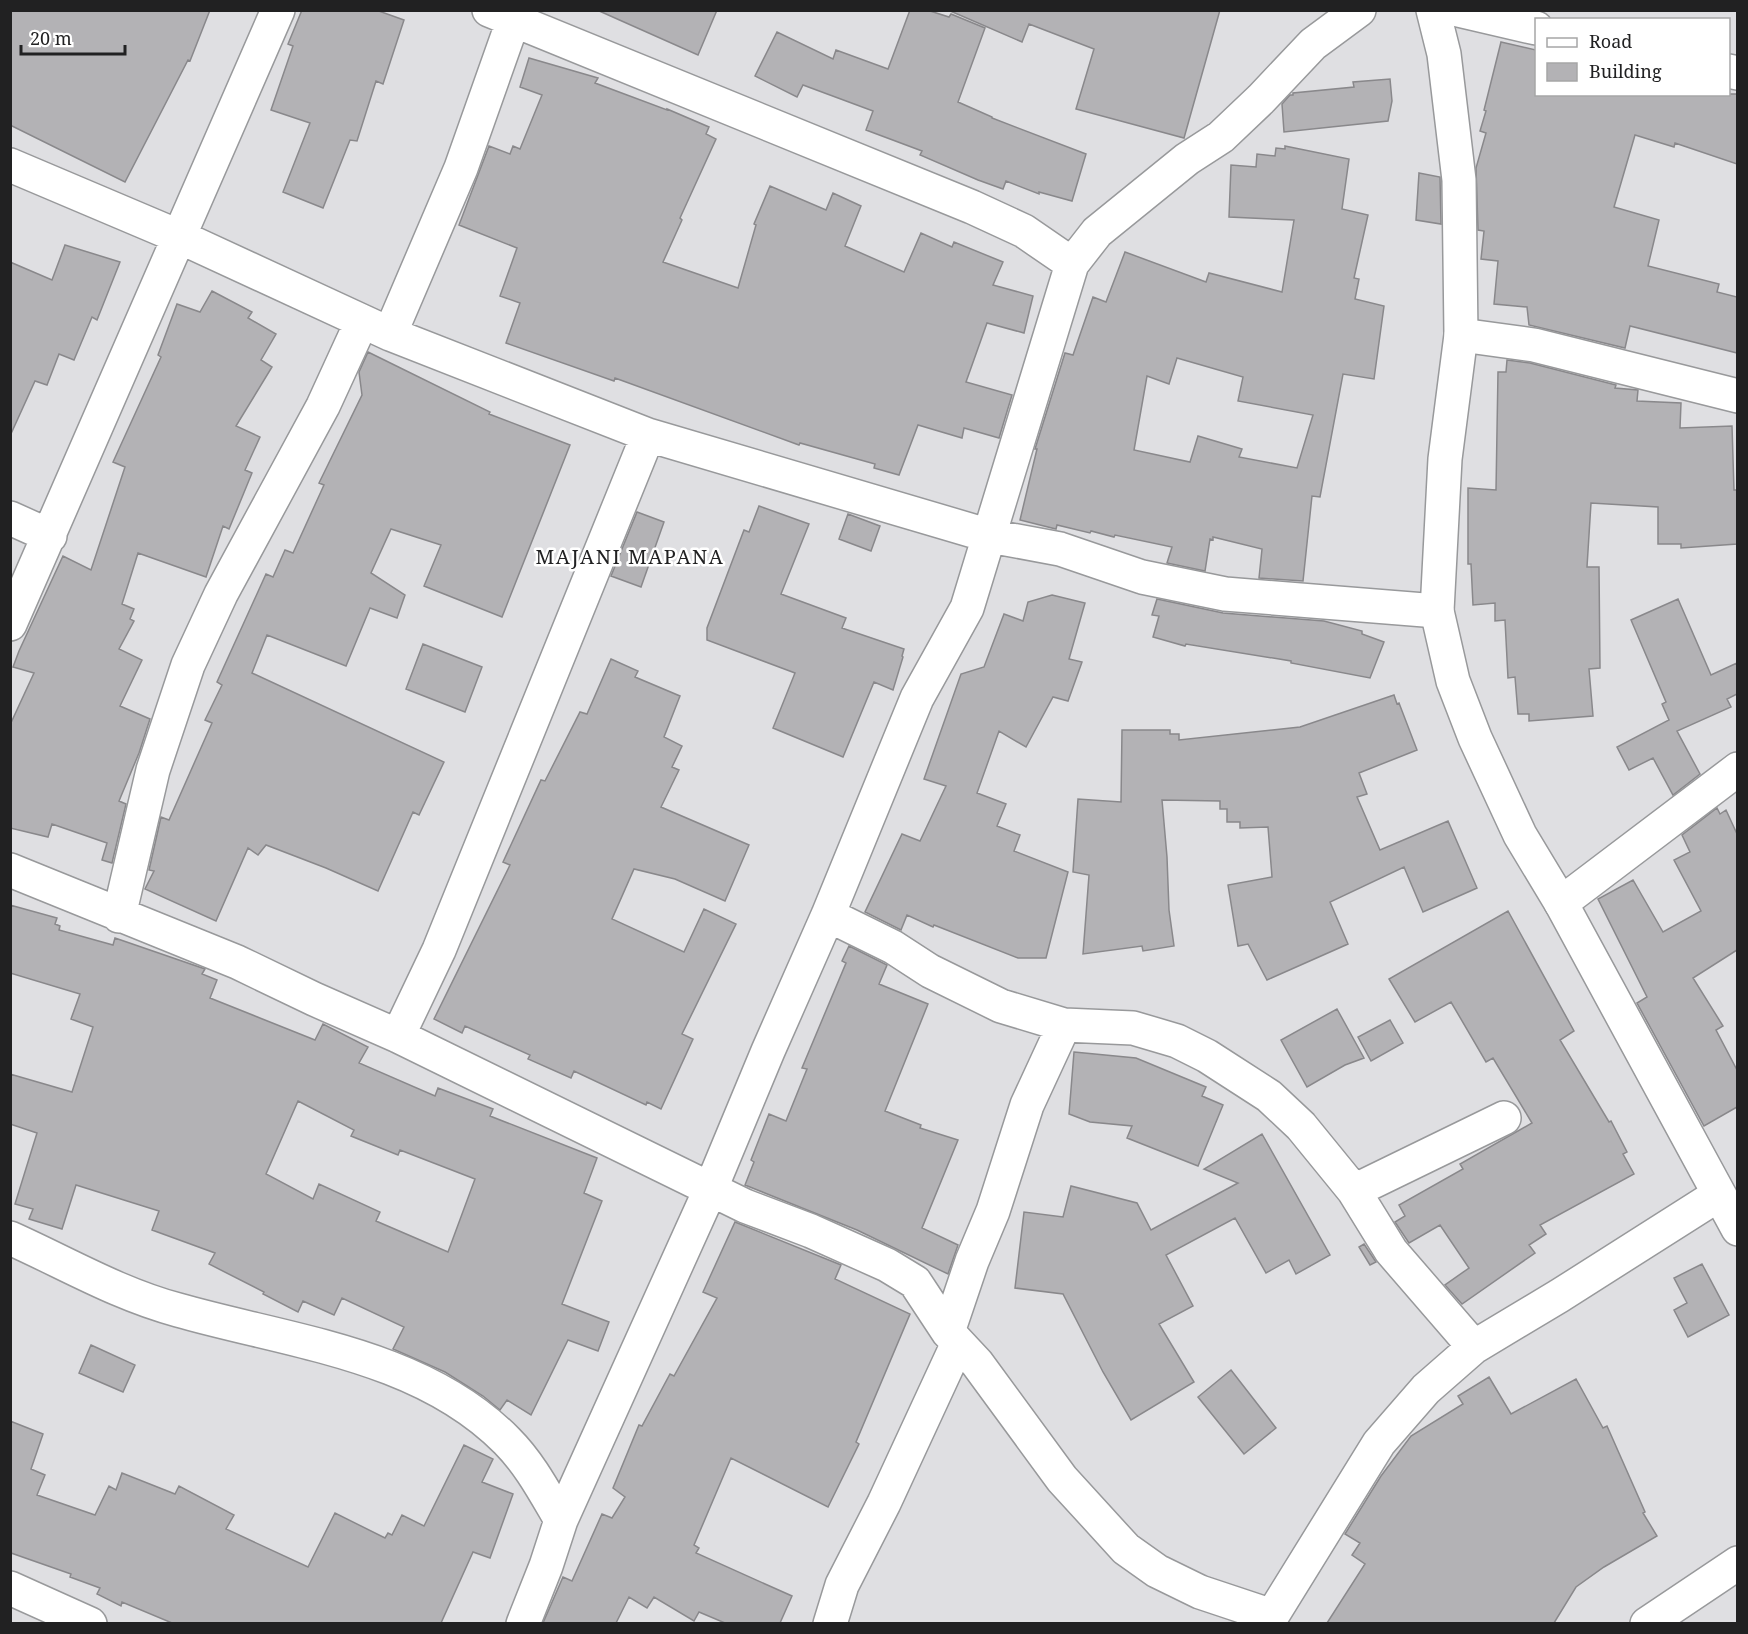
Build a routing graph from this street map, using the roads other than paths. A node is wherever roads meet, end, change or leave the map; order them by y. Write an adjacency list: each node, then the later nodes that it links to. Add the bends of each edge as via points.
1 (278, 10): 8 (street)
2 (1359, 10): 9 (street, via 1313,44 1221,137 1097,232)
3 (1432, 10): 11 (street, via 1444,54 1459,180)
4 (1458, 10): 6 (street)
5 (501, 16): 9 (street, via 972,207 1024,231); 10 (street, via 461,168)
6 (1535, 28)
7 (10, 165): 8 (street)
8 (180, 237): 10 (street); 15 (street)
9 (1072, 264): 16 (street)
10 (376, 327): 13 (street); 23 (street, via 323,406 221,594 188,664 153,770)
11 (1461, 335): 12 (street, via 1533,345); 17 (street, via 1445,459)
12 (1737, 396)
13 (648, 435): 16 (street); 25 (street, via 439,950)
14 (10, 518): 15 (street)
15 (50, 536): 18 (street)
16 (990, 536): 17 (street, via 1060,549 1142,577 1225,594); 22 (street, via 967,608 917,698)
17 (1437, 611): 21 (street, via 1453,681 1475,738 1520,835)
18 (10, 624)
19 (1737, 769): 21 (street)
20 (10, 870): 23 (street)
21 (1561, 903): 29 (street)
22 (828, 915): 24 (street, via 1001,1006); 27 (street)
23 (119, 916): 25 (street, via 237,962)
24 (1064, 1025): 28 (street, via 1133,1028 1177,1041 1207,1056 1269,1096 1301,1126); 31 (street, via 1027,1105 972,1261)
25 (398, 1036): 27 (street)
26 (1504, 1118): 28 (street)
27 (711, 1188): 31 (street, via 887,1265 915,1282); 33 (street)
28 (1354, 1191): 32 (street, via 1391,1251)
29 (1730, 1209): 32 (street, via 1559,1296)
30 (10, 1238): 33 (street, via 119,1290 177,1310 325,1346 422,1382 472,1409 508,1442 533,1473)
31 (953, 1338): 36 (street, via 977,1363 1062,1479 1126,1549 1157,1571); 39 (street, via 884,1503 842,1585)
32 (1474, 1347): 36 (street, via 1425,1389 1379,1443)
33 (561, 1520): 38 (street)
34 (1737, 1563): 40 (street)
35 (10, 1588): 37 (street)
36 (1270, 1620)
37 (90, 1623)
38 (523, 1623)
39 (830, 1623)
40 (1647, 1623)

